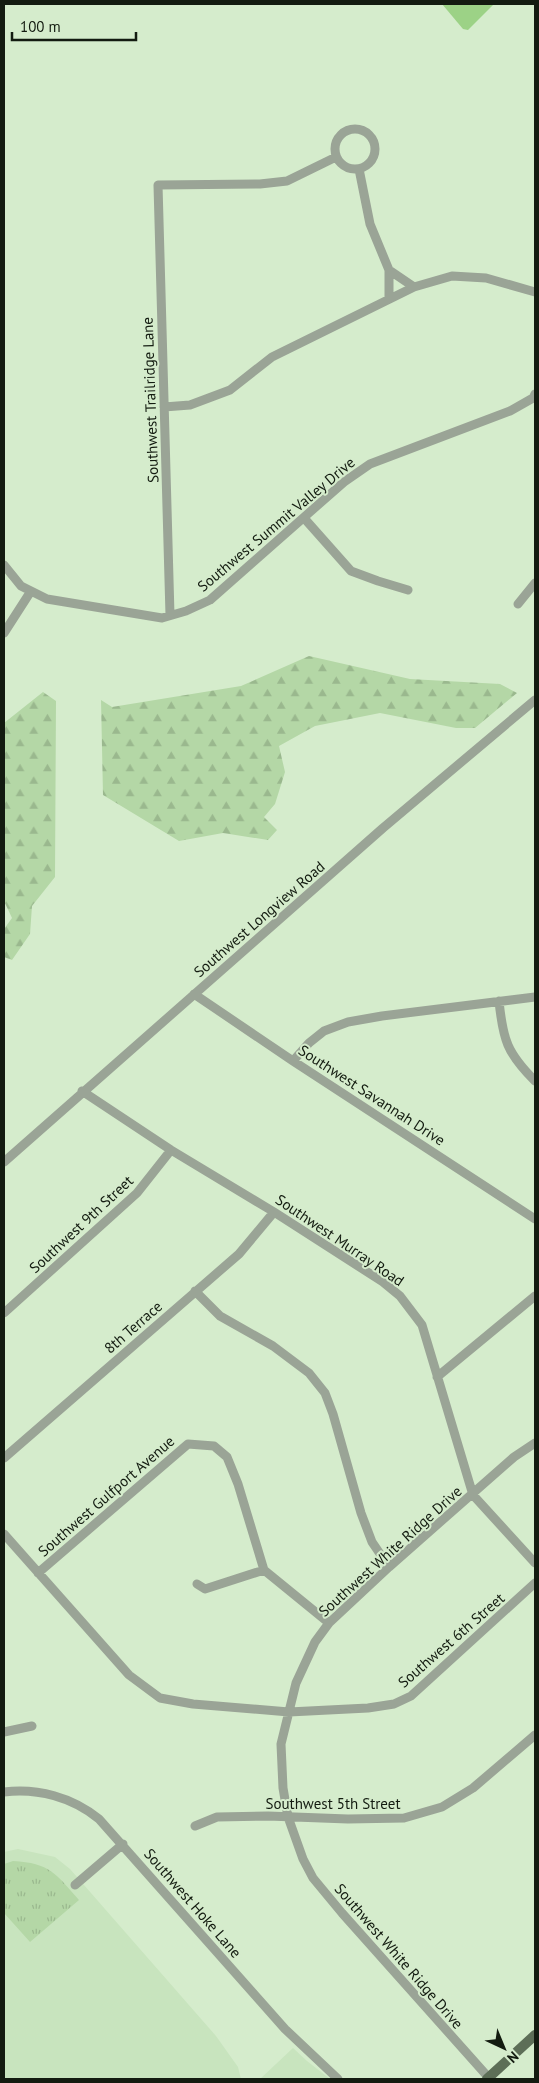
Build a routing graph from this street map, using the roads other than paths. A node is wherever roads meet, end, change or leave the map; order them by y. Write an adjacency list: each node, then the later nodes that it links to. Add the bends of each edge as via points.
1 (336, 157): 2 (street, via 346,167); 2 (street, via 335,144 342,133 354,128 367,132 374,143 374,156); 8 (street, Southwest Trailridge Lane, via 287,180 260,184 158,185)
2 (359, 169): 3 (street, via 370,224)
3 (389, 270): 4 (street); 6 (street)
4 (414, 287): 5 (street, via 452,276 486,278); 6 (street)
5 (535, 292)
6 (389, 299): 8 (street, via 272,357 230,390 190,405)
7 (535, 394): 9 (street, Southwest Summit Valley Drive, via 510,410 370,464 344,482)
8 (164, 407): 15 (street, Southwest Trailridge Lane)
9 (304, 518): 12 (street, via 351,571); 15 (street, Southwest Summit Valley Drive, via 210,600)
10 (4, 565): 13 (street, via 21,586)
11 (535, 583): 14 (street)
12 (408, 590)
13 (31, 591): 15 (street, via 47,599 162,618); 16 (street)
14 (518, 604)
15 (170, 616)
16 (4, 632)
17 (535, 700): 18 (street, Southwest Longview Road)
18 (194, 994): 21 (street, Southwest Savannah Drive); 23 (street, Southwest Longview Road)
19 (535, 997): 20 (street)
20 (499, 1001): 21 (street, via 348,1022 324,1031); 22 (street, via 502,1029 510,1052)
21 (293, 1061): 27 (street, Southwest Savannah Drive)
22 (535, 1081)
23 (82, 1091): 24 (street, Southwest Murray Road); 25 (street, Southwest Longview Road)
24 (171, 1150): 26 (street, Southwest Murray Road); 30 (street, Southwest 9th Street, via 138,1193)
25 (4, 1162)
26 (274, 1212): 28 (street, 8th Terrace, via 239,1254); 31 (street, Southwest Murray Road, via 400,1296 422,1325)
27 (535, 1219)
28 (195, 1291): 33 (street, 8th Terrace); 37 (street, via 220,1316 273,1346 308,1373 325,1393 366,1528)
29 (535, 1296): 31 (street)
30 (4, 1313)
31 (437, 1377): 34 (street, Southwest Murray Road)
32 (535, 1443): 34 (street, Southwest White Ridge Drive, via 514,1457)
33 (4, 1458)
34 (473, 1495): 36 (street, Southwest Murray Road); 37 (street, Southwest White Ridge Drive)
35 (4, 1534): 39 (street, Southwest 6th Street)
36 (535, 1562)
37 (389, 1567): 42 (street, Southwest White Ridge Drive)
38 (264, 1570): 39 (street, Southwest Gulfport Avenue, via 227,1457 214,1446 188,1444); 41 (street, via 205,1590); 42 (street)
39 (38, 1573): 43 (street, Southwest 6th Street, via 129,1675 160,1698)
40 (535, 1583): 43 (street, Southwest 6th Street, via 411,1696 394,1704 368,1708)
41 (197, 1584)
42 (329, 1624): 43 (street, Southwest White Ridge Drive, via 306,1660)
43 (289, 1712): 48 (street, Southwest White Ridge Drive, via 282,1744 283,1788)
44 (32, 1726): 45 (street)
45 (4, 1732)
46 (535, 1735): 48 (street, Southwest 5th Street, via 473,1788 442,1807 404,1818)
47 (4, 1788): 50 (street, Southwest Hoke Lane, via 70,1800 100,1819)
48 (288, 1817): 49 (street, Southwest 5th Street, via 217,1817); 53 (street, Southwest White Ridge Drive, via 302,1859 313,1878)
49 (196, 1826)
50 (122, 1844): 51 (street); 54 (street, Southwest Hoke Lane, via 285,2030)
51 (75, 1885)
52 (535, 2035): 53 (main road)
53 (488, 2078)
54 (338, 2079)

